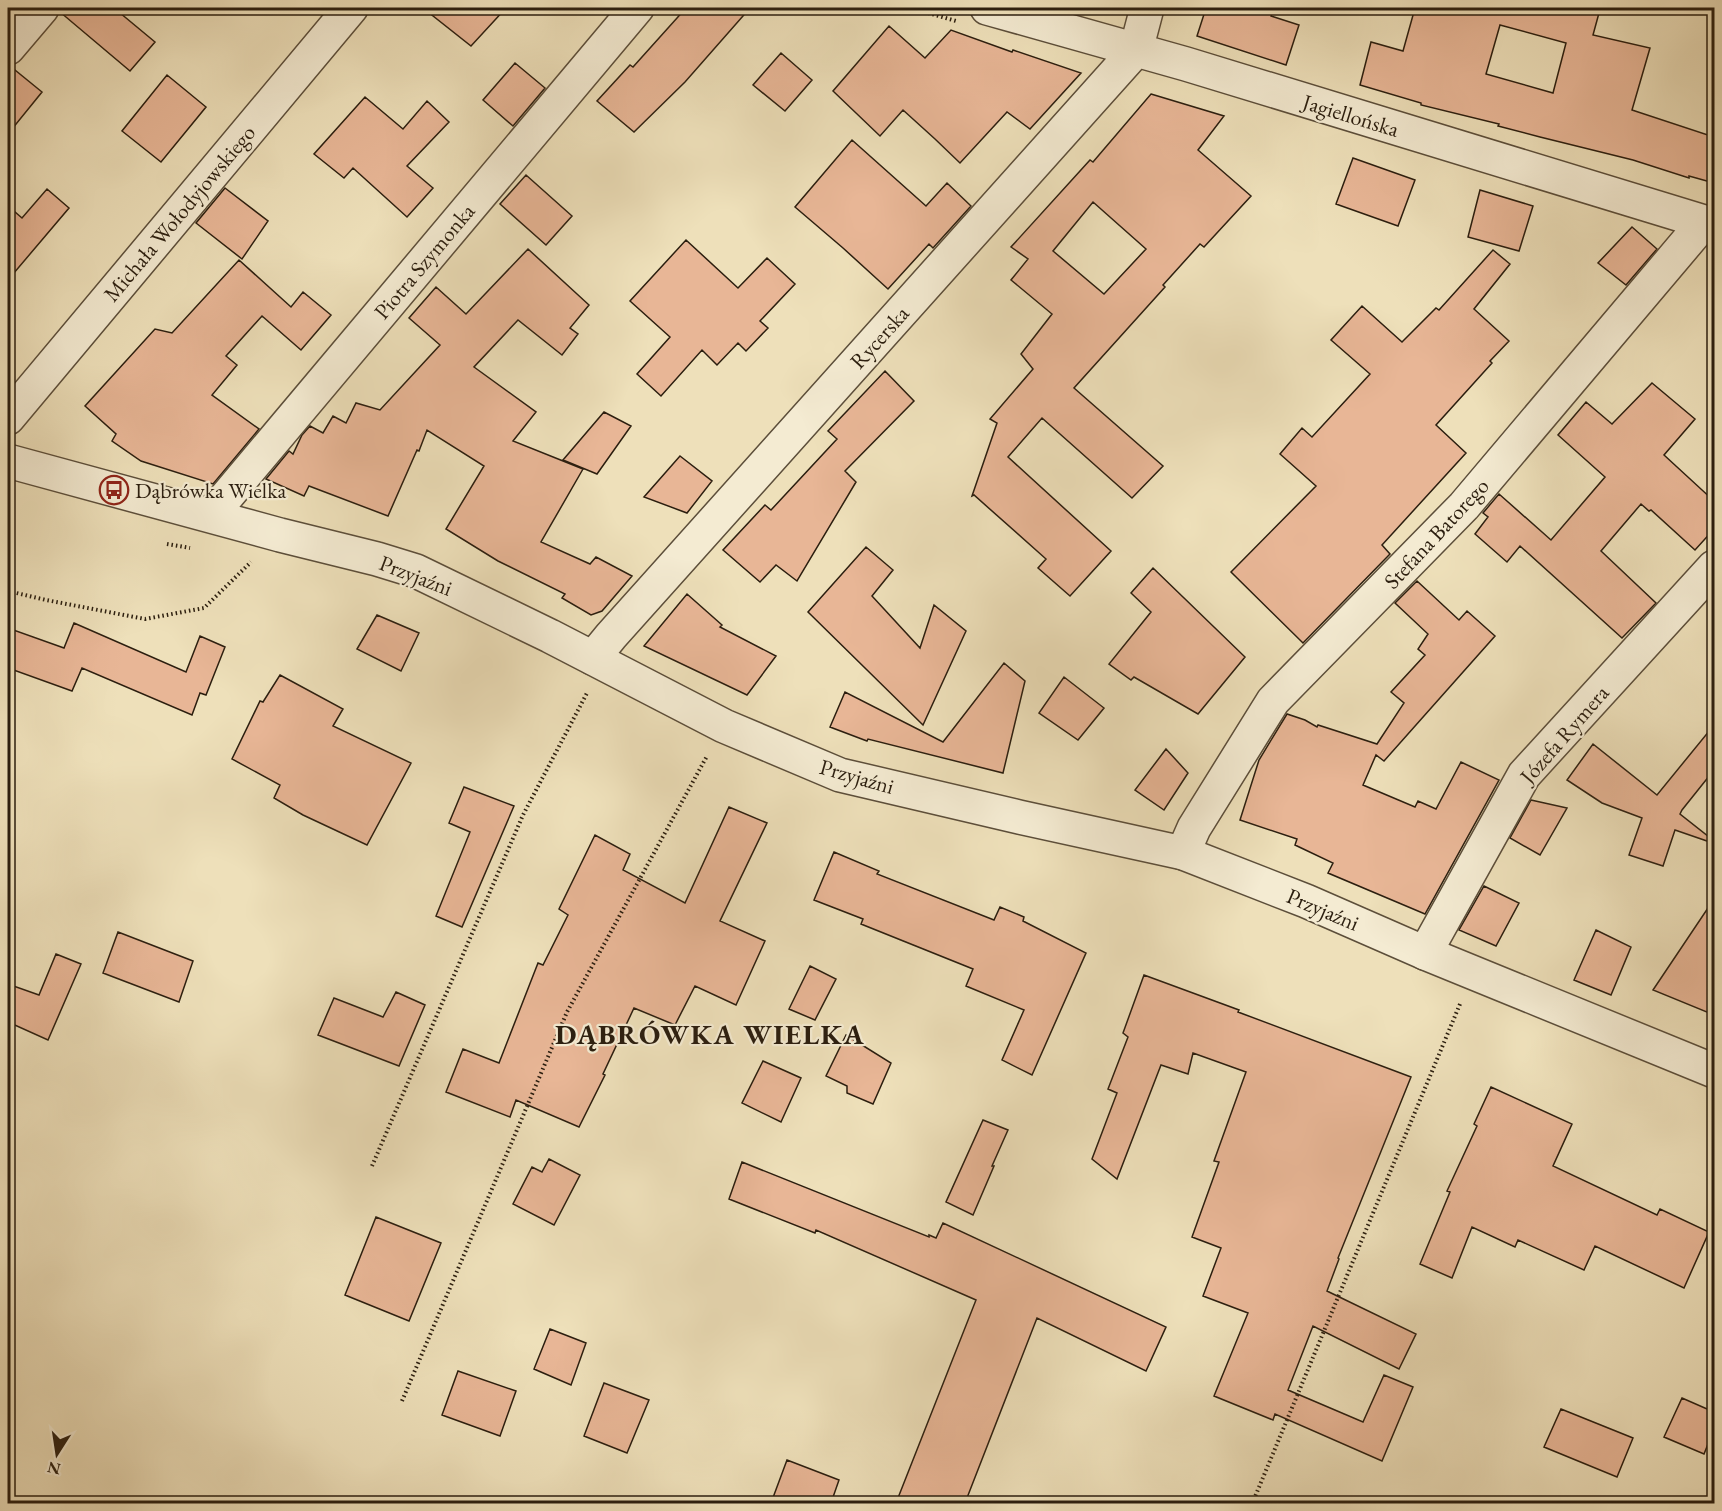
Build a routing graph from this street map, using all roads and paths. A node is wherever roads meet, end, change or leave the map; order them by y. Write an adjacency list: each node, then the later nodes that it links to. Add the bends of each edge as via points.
1 (42, 8): 6 (street)
2 (351, 8): 9 (street, Michała Wołodyjowskiego)
3 (638, 8): 11 (street, Piotra Szymonka)
4 (987, 8): 7 (street, Jagiellońska)
5 (1147, 8): 7 (street, Rycerska)
6 (8, 48)
7 (1136, 50): 8 (street, Jagiellońska); 15 (street, Rycerska, via 627,618)
8 (1709, 223): 17 (street, Stefana Batorego, via 1464,506 1273,700 1194,828)
9 (8, 418)
10 (8, 461): 11 (street, Przyjaźni)
11 (211, 515): 12 (street, Przyjaźni)
12 (280, 535): 14 (path, via 204,608 145,619); 15 (street, Przyjaźni, via 416,571)
13 (1714, 567): 18 (street, Józefa Rymera, via 1524,775)
14 (8, 591)
15 (598, 661): 16 (street, Przyjaźni); 21 (path, via 523,814)
16 (724, 726): 17 (street, Przyjaźni, via 840,775); 22 (path, via 567,1012)
17 (1183, 853): 18 (street, Przyjaźni)
18 (1425, 953): 19 (street, Przyjaźni)
19 (1473, 973): 20 (street, Przyjaźni); 23 (path)
20 (1714, 1071)
21 (372, 1166)
22 (402, 1401)
23 (1252, 1503)

